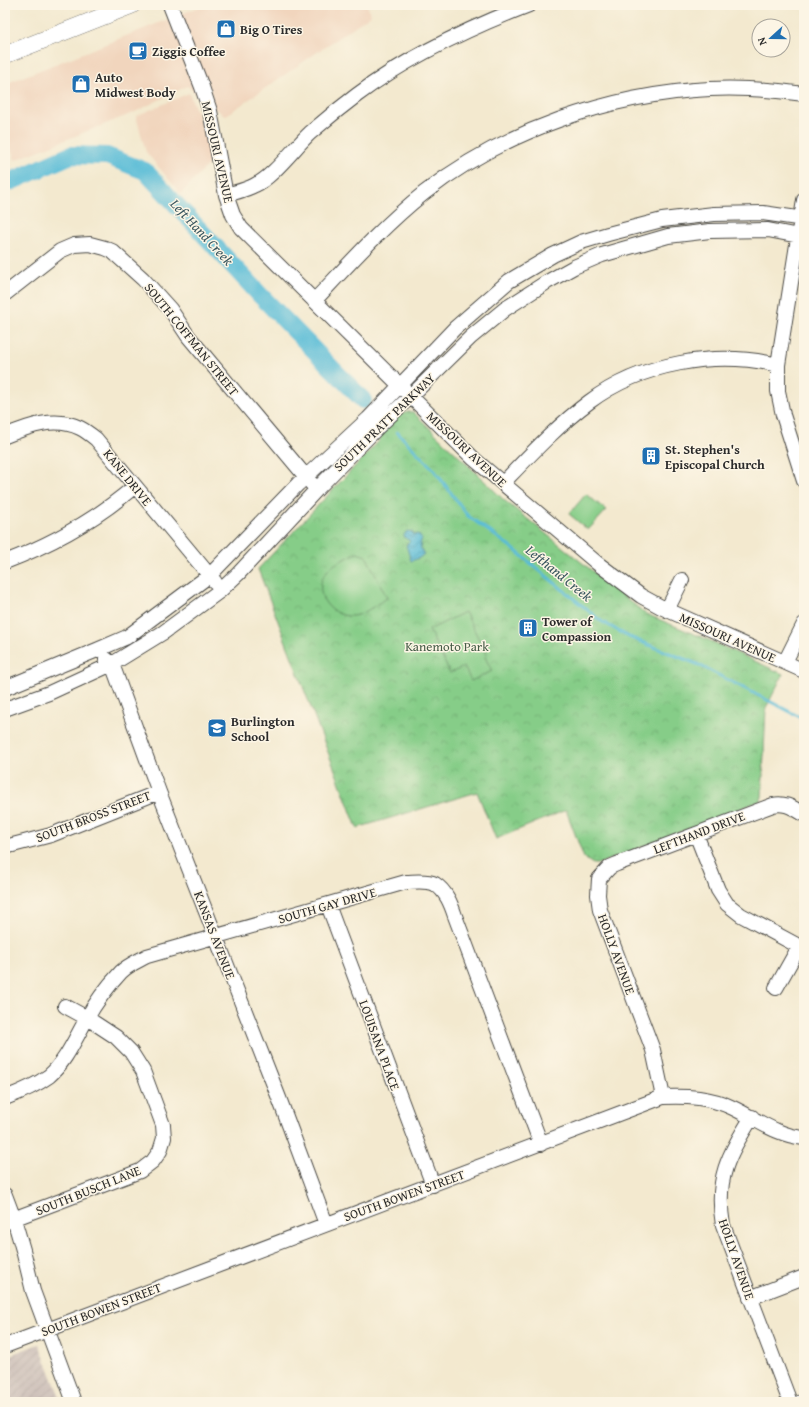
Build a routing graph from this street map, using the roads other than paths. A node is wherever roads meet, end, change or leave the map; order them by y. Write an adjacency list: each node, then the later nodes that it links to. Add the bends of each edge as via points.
1 (132, 5): 4 (main road)
2 (170, 5): 6 (street, MISSOURI AVENUE, via 210,112)
3 (530, 5): 6 (street, via 443,42 402,65 358,95 310,133 266,179)
4 (5, 55)
5 (804, 94): 11 (street, via 760,89 710,89 661,93 580,112 536,128 457,170 425,193 385,227)
6 (226, 195): 11 (street, MISSOURI AVENUE, via 241,228)
7 (804, 200): 8 (street)
8 (803, 218): 9 (street); 13 (street, SOUTH PRATT PARKWAY, via 763,213 714,214 662,220 582,242 553,255 509,282 455,328)
9 (801, 236): 12 (street); 14 (street, SOUTH PRATT PARKWAY, via 768,230 710,231 668,236 574,266 505,309 471,337)
10 (5, 294): 16 (street, SOUTH COFFMAN STREET, via 60,251 74,245 90,244 112,251 143,279 170,309 188,336)
11 (314, 301): 13 (street, MISSOURI AVENUE)
12 (778, 365): 17 (street, via 778,391 783,415); 18 (street, via 740,359 709,359 647,372 617,385 590,401 558,427)
13 (400, 385): 14 (street, MISSOURI AVENUE); 16 (street, SOUTH PRATT PARKWAY)
14 (412, 396): 18 (street, MISSOURI AVENUE, via 474,459); 20 (street, SOUTH PRATT PARKWAY)
15 (5, 436): 19 (street, KANE DRIVE, via 29,426 53,422 64,422 81,428 96,439)
16 (306, 477): 20 (street, SOUTH COFFMAN STREET); 22 (street, SOUTH PRATT PARKWAY)
17 (804, 481)
18 (503, 483): 25 (street, MISSOURI AVENUE, via 598,563 641,596)
19 (135, 486): 21 (street, via 94,517 53,541); 22 (street, KANE DRIVE)
20 (317, 490): 24 (street, SOUTH PRATT PARKWAY)
21 (5, 562)
22 (210, 575): 24 (street, KANE DRIVE); 27 (street, SOUTH PRATT PARKWAY, via 127,637)
23 (682, 580): 25 (street)
24 (221, 590): 29 (street, SOUTH PRATT PARKWAY, via 164,632)
25 (667, 610): 28 (street, MISSOURI AVENUE)
26 (804, 624): 28 (street)
27 (98, 650): 29 (street, KANSAS AVENUE); 31 (street, SOUTH PRATT PARKWAY)
28 (785, 662): 30 (street, MISSOURI AVENUE)
29 (112, 664): 32 (street, SOUTH PRATT PARKWAY); 33 (street, KANSAS AVENUE)
30 (804, 671)
31 (5, 688)
32 (5, 709)
33 (159, 792): 36 (street, SOUTH BROSS STREET, via 51,835); 39 (street, KANSAS AVENUE)
34 (804, 814): 35 (street, LEFTHAND DRIVE, via 789,805 778,804)
35 (696, 834): 37 (street, LEFTHAND DRIVE, via 610,867); 40 (street, via 718,890 727,904 741,915)
36 (5, 847)
37 (599, 879): 44 (street, HOLLY AVENUE, via 600,910 653,1050)
38 (328, 904): 39 (street, SOUTH GAY DRIVE); 48 (street, SOUTH GAY DRIVE, via 406,882 434,884 446,894 452,904); 49 (street, LOUISANA PLACE)
39 (215, 936): 43 (street, SOUTH GAY DRIVE, via 147,956 133,963 121,972); 52 (street, KANSAS AVENUE)
40 (802, 948): 41 (street)
41 (776, 988)
42 (65, 1006): 43 (street, SOUTH BUSCH LANE)
43 (87, 1018): 45 (street, SOUTH GAY DRIVE, via 64,1059 49,1075 31,1088); 51 (street, SOUTH BUSCH LANE, via 116,1037 131,1052 143,1071 163,1125 164,1138 160,1151 153,1161 140,1171)
44 (663, 1097): 46 (street, SOUTH BOWEN STREET, via 685,1096 706,1099); 48 (street, SOUTH BOWEN STREET)
45 (5, 1098)
46 (752, 1117): 47 (street, SOUTH BOWEN STREET, via 775,1131); 54 (street, HOLLY AVENUE, via 725,1167 720,1187 723,1225)
47 (804, 1138)
48 (541, 1144): 49 (street, SOUTH BOWEN STREET)
49 (433, 1185): 52 (street, SOUTH BOWEN STREET)
50 (5, 1195): 51 (street)
51 (9, 1220): 55 (street, via 23,1250 33,1291)
52 (326, 1224): 55 (street, SOUTH BOWEN STREET)
53 (804, 1277): 54 (street)
54 (750, 1298): 59 (street, HOLLY AVENUE)
55 (47, 1330): 56 (street, SOUTH BOWEN STREET); 58 (street)
56 (5, 1346)
57 (804, 1401): 60 (street)
58 (74, 1402)
59 (790, 1402)
60 (801, 1402)

